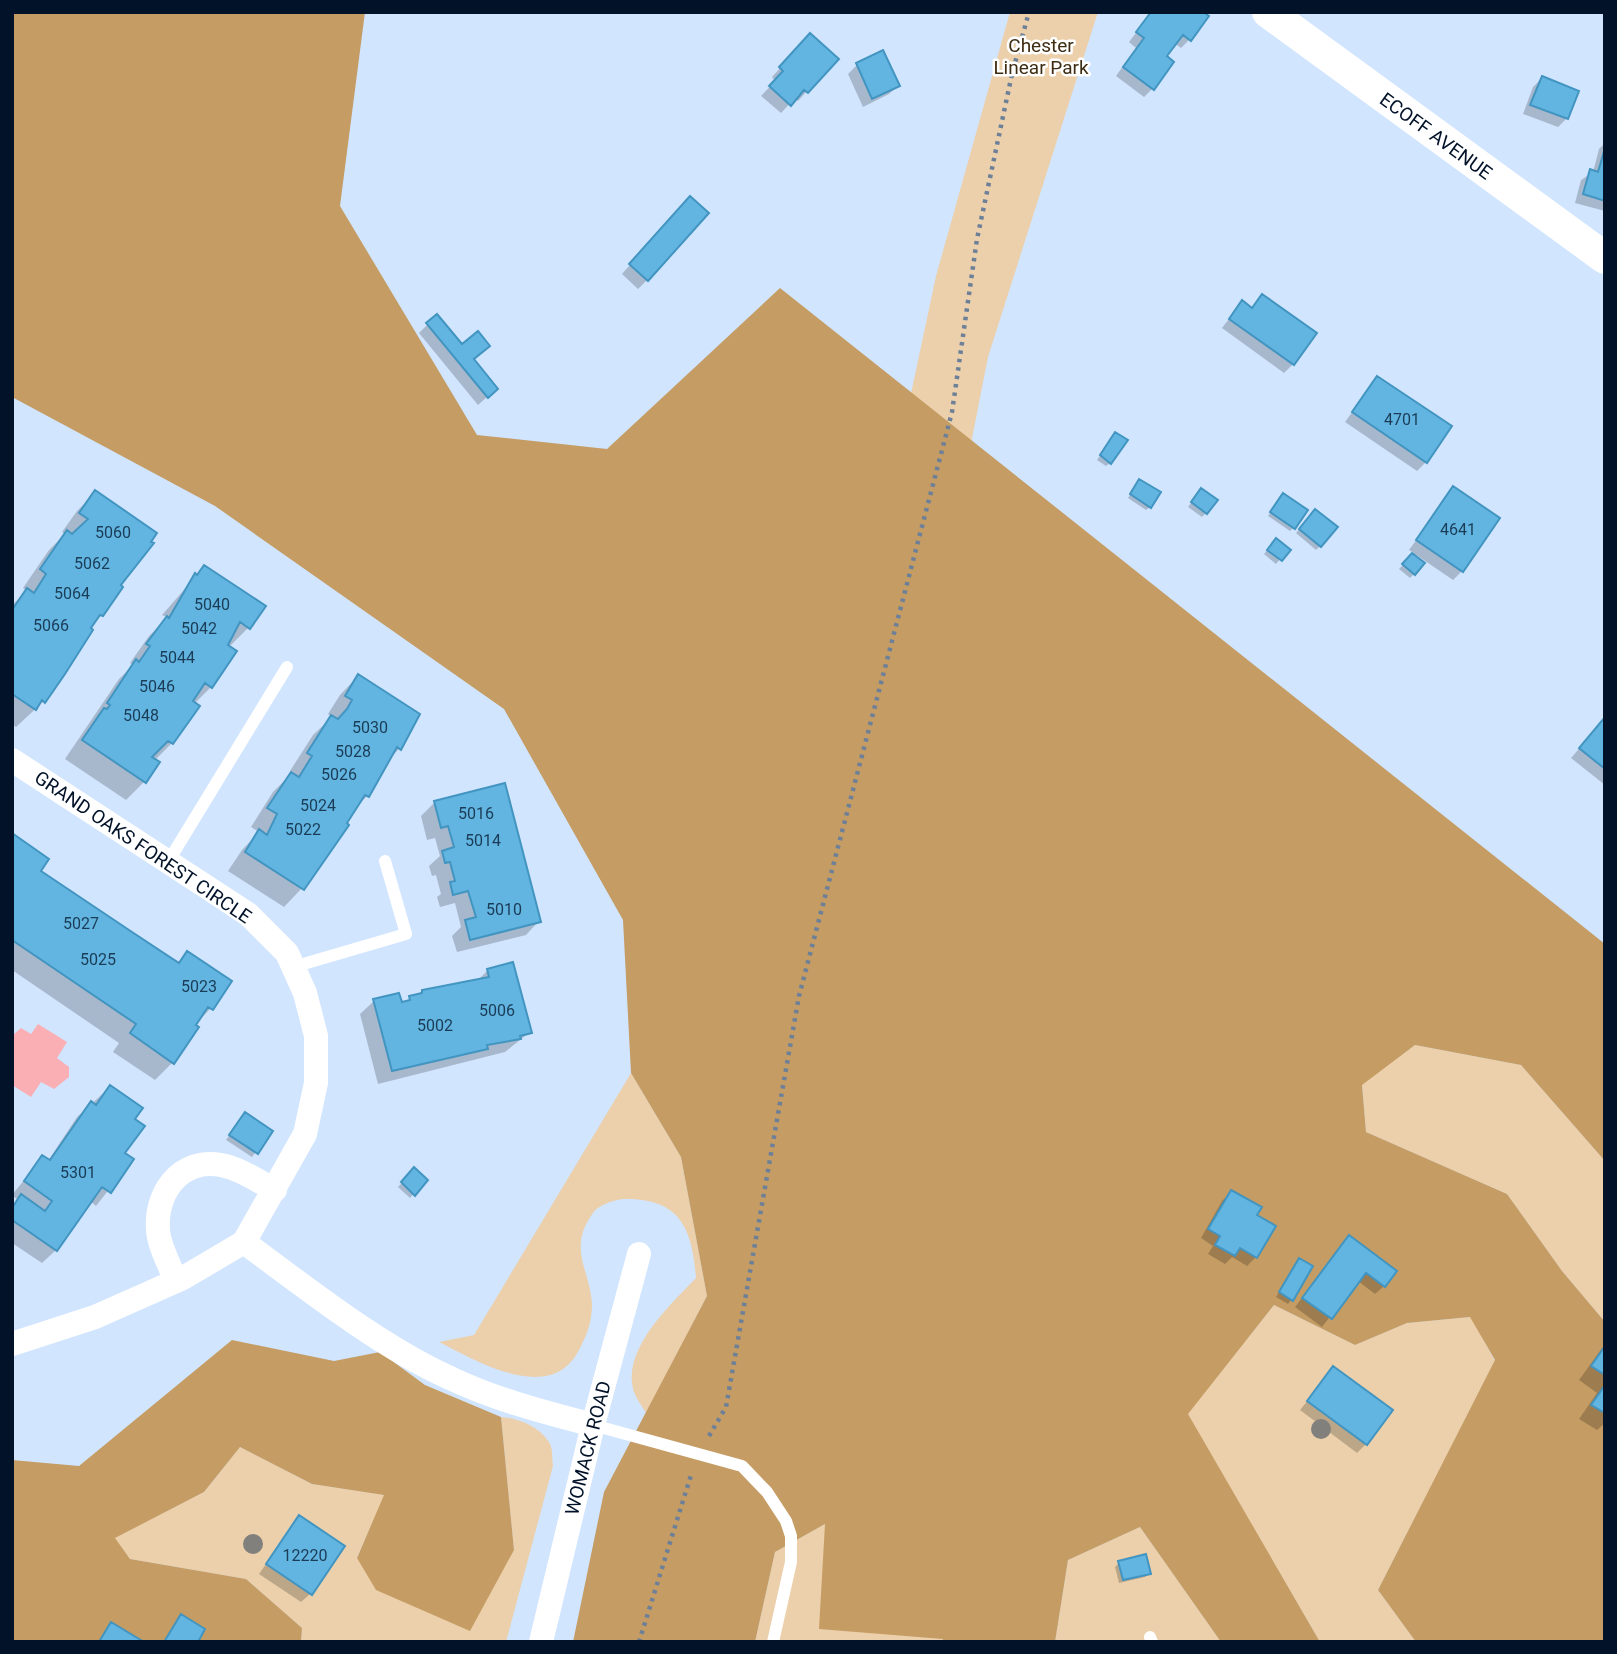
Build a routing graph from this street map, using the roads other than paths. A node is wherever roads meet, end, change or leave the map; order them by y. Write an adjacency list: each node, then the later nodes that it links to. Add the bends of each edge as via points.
1 (1268, 12): 2 (street, ECOFF AVENUE)
2 (1605, 258)
3 (287, 667): 6 (lane)
4 (12, 760): 6 (street, GRAND OAKS FOREST CIRCLE)
5 (385, 861): 7 (lane, via 406,934)
6 (168, 862): 7 (street, GRAND OAKS FOREST CIRCLE, via 248,914 287,953)
7 (293, 967): 8 (street, GRAND OAKS FOREST CIRCLE, via 316,1036 316,1083 305,1134)
8 (275, 1190): 9 (street, GRAND OAKS FOREST CIRCLE); 11 (street, via 231,1167 205,1164 176,1175 161,1197 158,1232)
9 (244, 1242): 11 (street, GRAND OAKS FOREST CIRCLE); 13 (street, via 317,1297 448,1378 513,1404)
10 (639, 1254): 13 (street, WOMACK ROAD)
11 (176, 1281): 12 (street, GRAND OAKS FOREST CIRCLE, via 94,1317)
12 (12, 1345)
13 (593, 1425): 14 (street, WOMACK ROAD); 15 (lane, via 742,1466 767,1492 791,1536 791,1562)
14 (541, 1642)
15 (772, 1642)

